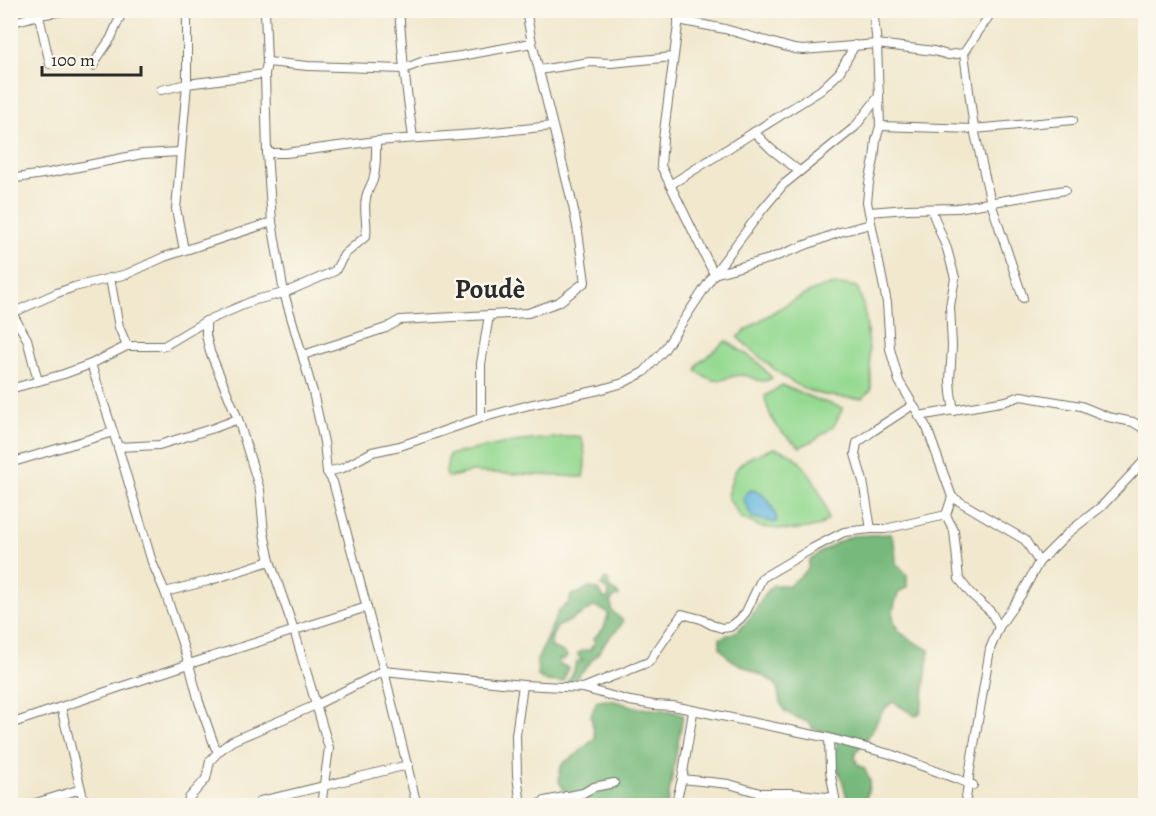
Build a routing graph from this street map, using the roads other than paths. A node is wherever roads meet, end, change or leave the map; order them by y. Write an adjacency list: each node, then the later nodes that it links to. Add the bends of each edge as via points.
1 (69, 10): 10 (street)
2 (123, 10): 20 (street)
3 (187, 10): 24 (street)
4 (264, 10): 18 (street)
5 (399, 10): 21 (street)
6 (526, 10): 13 (street)
7 (680, 10): 11 (street)
8 (873, 10): 14 (street)
9 (993, 10): 16 (street)
10 (39, 13): 12 (street); 19 (street)
11 (678, 20): 15 (street, via 725,29 794,50); 17 (street)
12 (10, 23)
13 (532, 43): 21 (street, via 424,61); 22 (street)
14 (877, 44): 15 (street); 16 (street, via 948,56); 26 (street)
15 (855, 45): 31 (street, via 839,73 821,90)
16 (964, 53): 30 (street)
17 (674, 57): 22 (street, via 590,62); 38 (street, via 661,158)
18 (267, 62): 21 (street); 23 (street)
19 (50, 64)
20 (93, 66)
21 (404, 69): 32 (street)
22 (539, 70): 28 (street)
23 (265, 74): 24 (street); 35 (street)
24 (187, 84): 25 (street); 34 (street)
25 (161, 90)
26 (879, 96): 29 (street); 36 (street, via 855,127)
27 (1073, 120): 30 (street)
28 (552, 126): 32 (street); 52 (street, via 573,206 585,282 559,302 528,313)
29 (880, 126): 30 (street); 42 (street, via 869,183)
30 (974, 129): 40 (street)
31 (754, 132): 36 (street); 38 (street)
32 (413, 138): 33 (street)
33 (376, 141): 35 (street); 49 (street, via 376,161 364,214 366,236 344,255 335,272)
34 (180, 152): 37 (street, via 142,154); 45 (street, via 176,209)
35 (267, 153): 43 (street)
36 (799, 171): 46 (street, via 762,210)
37 (10, 179)
38 (670, 185): 46 (street)
39 (1065, 190): 40 (street)
40 (991, 203): 41 (street); 50 (street)
41 (931, 208): 42 (street); 60 (street, via 955,278 950,306)
42 (869, 212): 44 (street)
43 (272, 222): 45 (street); 49 (street)
44 (871, 224): 46 (street); 59 (street, via 887,303 890,349 899,381)
45 (184, 250): 47 (street)
46 (714, 274): 62 (street, via 664,350 644,372 599,390)
47 (110, 278): 51 (street, via 57,293); 54 (street, via 119,327)
48 (10, 290): 51 (street)
49 (284, 292): 53 (street); 55 (street)
50 (1023, 298)
51 (12, 313): 57 (street, via 27,339)
52 (489, 315): 55 (street, via 400,320); 62 (street, via 481,364)
53 (206, 321): 54 (street, via 164,346); 63 (street, via 210,352)
54 (127, 346): 56 (street)
55 (303, 355): 69 (street, via 324,442)
56 (91, 364): 57 (street); 65 (street)
57 (38, 381): 58 (street)
58 (10, 388)
59 (913, 405): 61 (street); 72 (street, via 857,443 855,454)
60 (954, 411): 61 (street); 64 (street, via 1021,396 1070,403)
61 (919, 416): 70 (street)
62 (481, 418): 69 (street, via 372,452)
63 (238, 419): 66 (street, via 159,445); 73 (street, via 260,490)
64 (1146, 430)
65 (113, 432): 66 (street); 68 (street)
66 (118, 447): 75 (street, via 152,562)
67 (1146, 459): 74 (street, via 1102,506)
68 (10, 463)
69 (327, 472): 76 (street)
70 (952, 497): 71 (street); 74 (street, via 1025,540)
71 (946, 516): 72 (street); 77 (street, via 954,531 959,579 992,612)
72 (871, 529): 82 (street, via 844,532 762,579 746,612 730,627 722,628 682,614 649,662)
73 (270, 561): 75 (street); 78 (street)
74 (1040, 562): 77 (street)
75 (165, 592): 79 (street)
76 (367, 607): 78 (street); 80 (street)
77 (999, 627): 92 (street, via 990,650)
78 (294, 630): 79 (street); 83 (street)
79 (189, 664): 84 (street); 88 (street)
80 (384, 671): 81 (street); 83 (street); 89 (street)
81 (523, 686): 82 (street); 104 (street, via 516,735)
82 (583, 688): 85 (street, via 630,701)
83 (316, 705): 88 (street, via 232,741); 93 (street, via 329,748)
84 (61, 707): 86 (street); 94 (street)
85 (693, 711): 87 (street); 90 (street)
86 (10, 724)
87 (829, 738): 92 (street, via 890,754); 98 (street)
88 (219, 751): 101 (street)
89 (408, 765): 93 (street); 103 (street)
90 (682, 779): 95 (street, via 729,784); 107 (street)
91 (614, 783): 96 (street)
92 (970, 784): 109 (street)
93 (323, 788): 97 (street); 102 (street)
94 (81, 789): 99 (street); 100 (street)
95 (760, 793): 98 (street); 108 (street)
96 (566, 796): 105 (street); 106 (street)
97 (260, 801)
98 (835, 802)
99 (26, 806)
100 (85, 806)
101 (187, 806)
102 (321, 806)
103 (417, 806)
104 (521, 806)
105 (534, 806)
106 (572, 806)
107 (675, 806)
108 (760, 806)
109 (965, 806)

